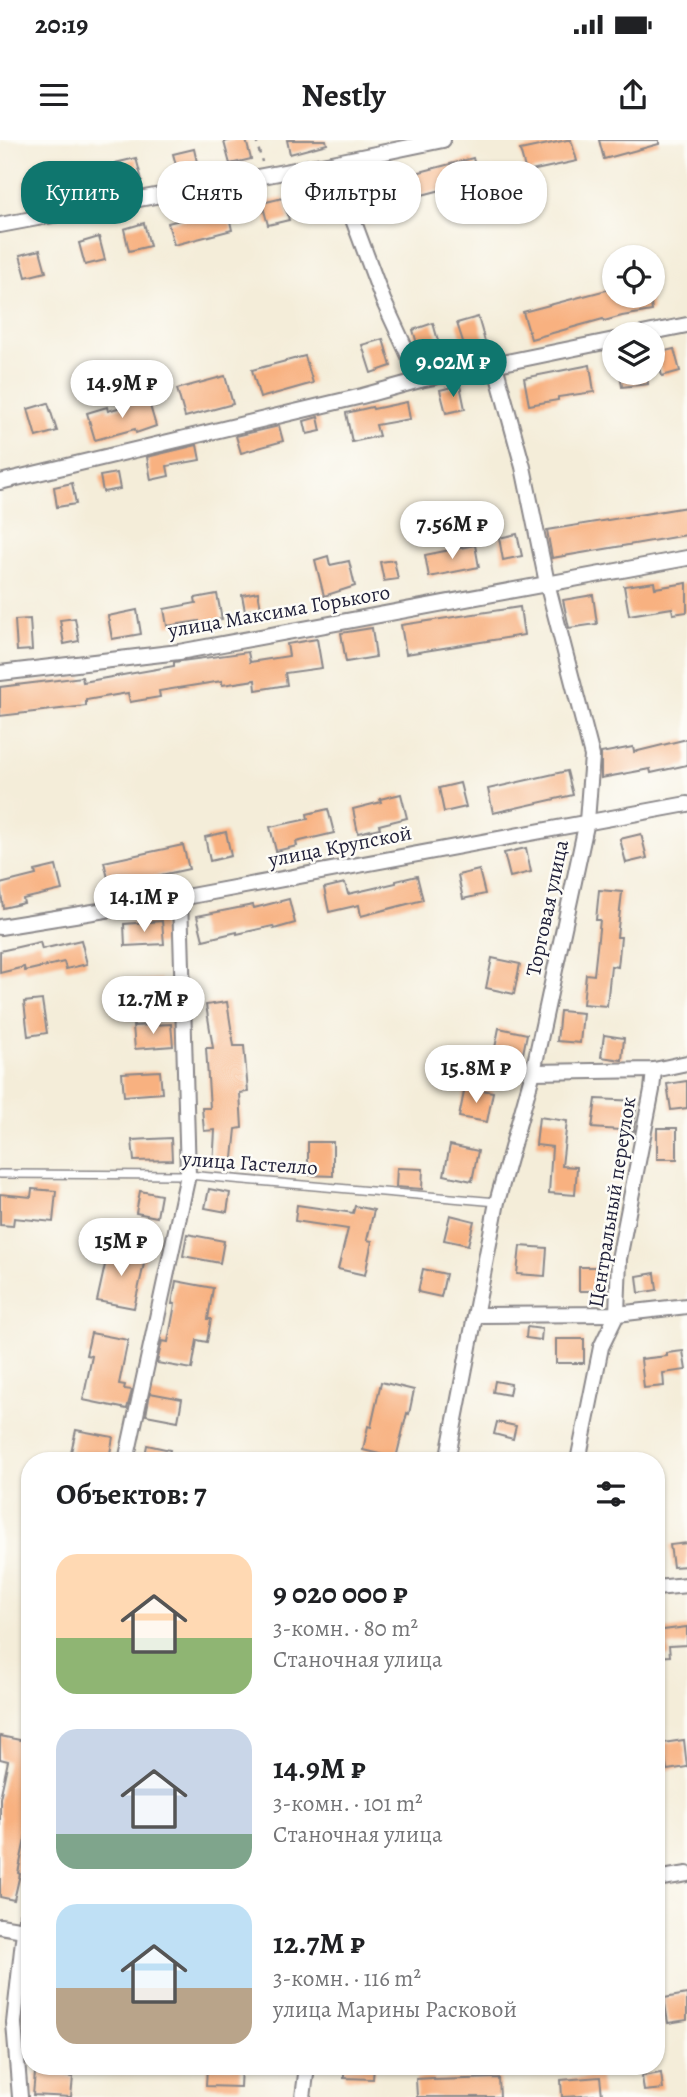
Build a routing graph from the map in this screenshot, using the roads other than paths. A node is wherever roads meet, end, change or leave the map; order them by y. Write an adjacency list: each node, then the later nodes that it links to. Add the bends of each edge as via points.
1 (443, 140): 2 (street)
2 (342, 161)
3 (281, 173): 5 (street)
4 (355, 224): 10 (street, via 383,300)
5 (0, 225)
6 (687, 325): 7 (street)
7 (665, 329)
8 (602, 343): 9 (street)
9 (495, 365): 10 (street); 13 (street, Торговая улица, via 523,467)
10 (421, 380): 11 (street)
11 (0, 482)
12 (687, 558): 13 (street, улица Максима Горького)
13 (547, 583): 14 (street, улица Максима Горького, via 179,652); 16 (street, Торговая улица, via 592,756)
14 (0, 673)
15 (687, 804): 16 (street, улица Крупской)
16 (587, 821): 17 (street, улица Крупской); 21 (street, Торговая улица)
17 (180, 898): 18 (street, улица Крупской); 23 (street)
18 (0, 927)
19 (687, 1063): 20 (street)
20 (654, 1070): 21 (street); 26 (street, Центральный переулок, via 619,1259)
21 (533, 1072): 24 (street, Торговая улица)
22 (0, 1174): 23 (lane, улица Гастелло)
23 (188, 1175): 24 (lane, улица Гастелло); 28 (street)
24 (497, 1202): 27 (street, Торговая улица)
25 (687, 1307): 26 (street)
26 (617, 1314): 27 (street); 30 (street, Центральный переулок, via 601,1347)
27 (476, 1315): 29 (street, Торговая улица)
28 (128, 1452)
29 (449, 1452)
30 (580, 1452)
31 (687, 1585): 32 (street)
32 (665, 1587)
33 (687, 1874): 34 (street)
34 (665, 1878)
35 (0, 1926): 36 (street)
36 (21, 1930)
37 (21, 1973): 39 (street, via 14,2023)
38 (306, 2075): 40 (street)
39 (20, 2097)
40 (303, 2097)

